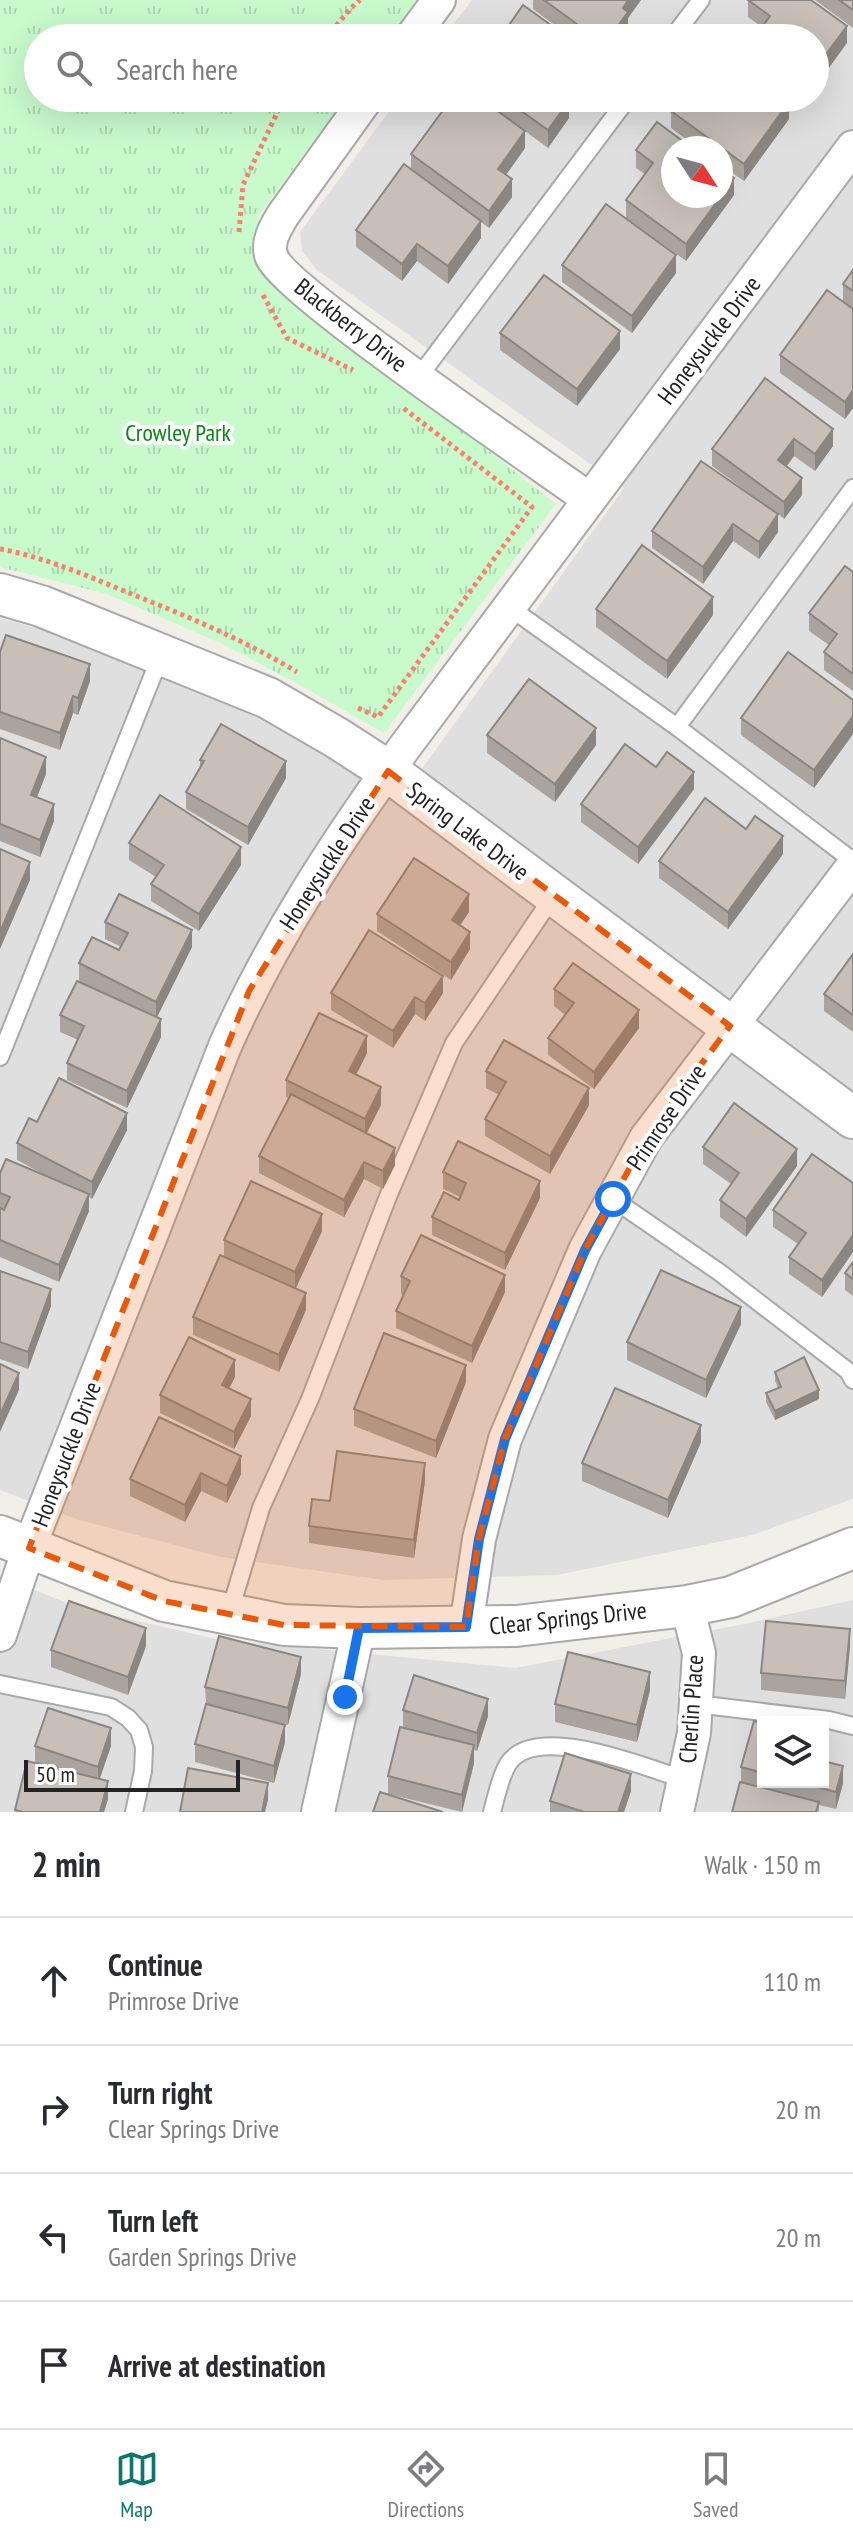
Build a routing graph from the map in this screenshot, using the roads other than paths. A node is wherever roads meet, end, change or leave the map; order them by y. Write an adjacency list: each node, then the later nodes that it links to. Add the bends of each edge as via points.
1 (439, 0): 3 (street)
2 (701, 0): 4 (lane)
3 (421, 24)
4 (683, 24)
5 (357, 112): 8 (street, Blackberry Drive, via 277,224 271,256 320,303)
6 (618, 112): 8 (lane)
7 (853, 147): 10 (street, Honeysuckle Drive)
8 (418, 378): 10 (street, Blackberry Drive)
9 (853, 488): 14 (lane)
10 (589, 499): 12 (street, Honeysuckle Drive)
11 (0, 594): 13 (street, Spring Lake Drive)
12 (509, 607): 14 (lane); 15 (street, Honeysuckle Drive)
13 (161, 654): 15 (street, Spring Lake Drive, via 268,698); 19 (lane)
14 (677, 727): 16 (lane)
15 (388, 771): 17 (street, Spring Lake Drive); 23 (street, Honeysuckle Drive, via 283,929 249,991)
16 (853, 864): 18 (street, Primrose Drive)
17 (554, 895): 18 (street, Spring Lake Drive); 26 (lane, via 454,1043 261,1508)
18 (730, 1026): 20 (street, Spring Lake Drive); 21 (street, Primrose Drive, via 646,1138)
19 (0, 1057)
20 (853, 1118)
21 (613, 1199): 22 (lane, via 719,1272); 27 (street, Primrose Drive, via 585,1250 505,1439 479,1539)
22 (853, 1380)
23 (14, 1542): 26 (street, Clear Springs Drive, via 164,1601); 29 (street, Honeysuckle Drive)
24 (853, 1548): 25 (street, Clear Springs Drive, via 731,1597)
25 (687, 1606): 27 (street, Clear Springs Drive); 31 (street, Cherlin Place, via 699,1653)
26 (229, 1614): 28 (street, Clear Springs Drive, via 284,1625)
27 (466, 1627): 28 (street, Clear Springs Drive)
28 (359, 1628): 35 (street)
29 (0, 1635)
30 (0, 1684): 34 (lane, via 111,1707 128,1718 144,1747)
31 (696, 1704): 32 (lane); 33 (street, Cherlin Place)
32 (853, 1726)
33 (685, 1780): 36 (lane, via 604,1754 539,1747 508,1764); 37 (street, Cherlin Place)
34 (134, 1812)
35 (318, 1812)
36 (492, 1812)
37 (677, 1812)

